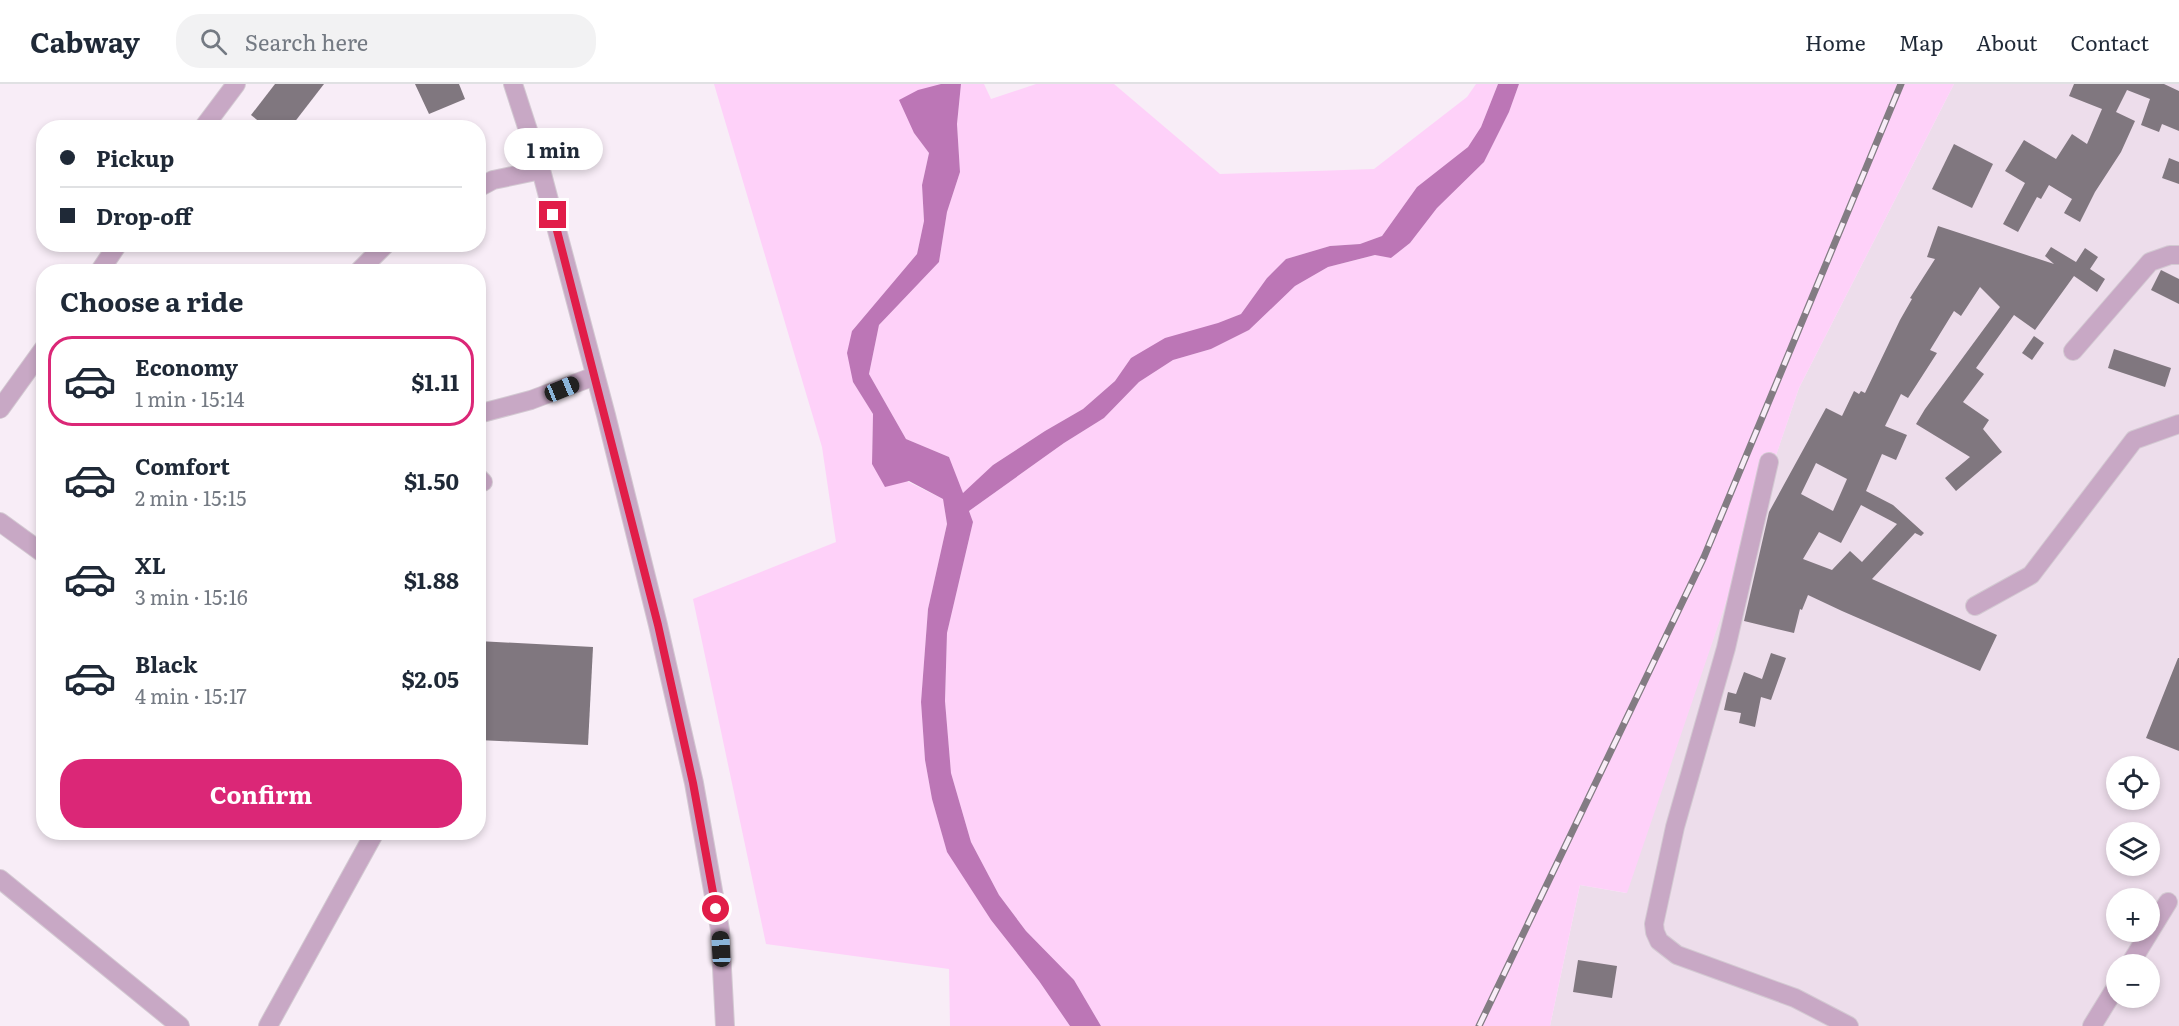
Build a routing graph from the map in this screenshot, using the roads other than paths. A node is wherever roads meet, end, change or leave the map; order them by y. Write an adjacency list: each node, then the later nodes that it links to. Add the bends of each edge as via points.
1 (236, 84): 3 (street)
2 (513, 84): 4 (street)
3 (208, 120)
4 (541, 170): 5 (street); 11 (street)
5 (486, 184)
6 (378, 252): 8 (street)
7 (2179, 255): 9 (street, via 2150,262)
8 (366, 264)
9 (2073, 351)
10 (36, 359): 12 (street)
11 (595, 376): 13 (street); 26 (street, via 693,783 720,930)
12 (0, 409)
13 (486, 412)
14 (2179, 424): 18 (street, via 2134,440 2031,575)
15 (1769, 462): 27 (street, via 1726,648 1675,827 1655,932 1659,941 1677,956 1795,998)
16 (0, 522): 17 (street)
17 (36, 548)
18 (1975, 606)
19 (371, 840): 25 (street)
20 (0, 879): 24 (street)
21 (2168, 902): 22 (street)
22 (2136, 954)
23 (2106, 1003): 28 (street)
24 (180, 1026)
25 (268, 1026)
26 (725, 1026)
27 (1849, 1026)
28 (2092, 1026)

